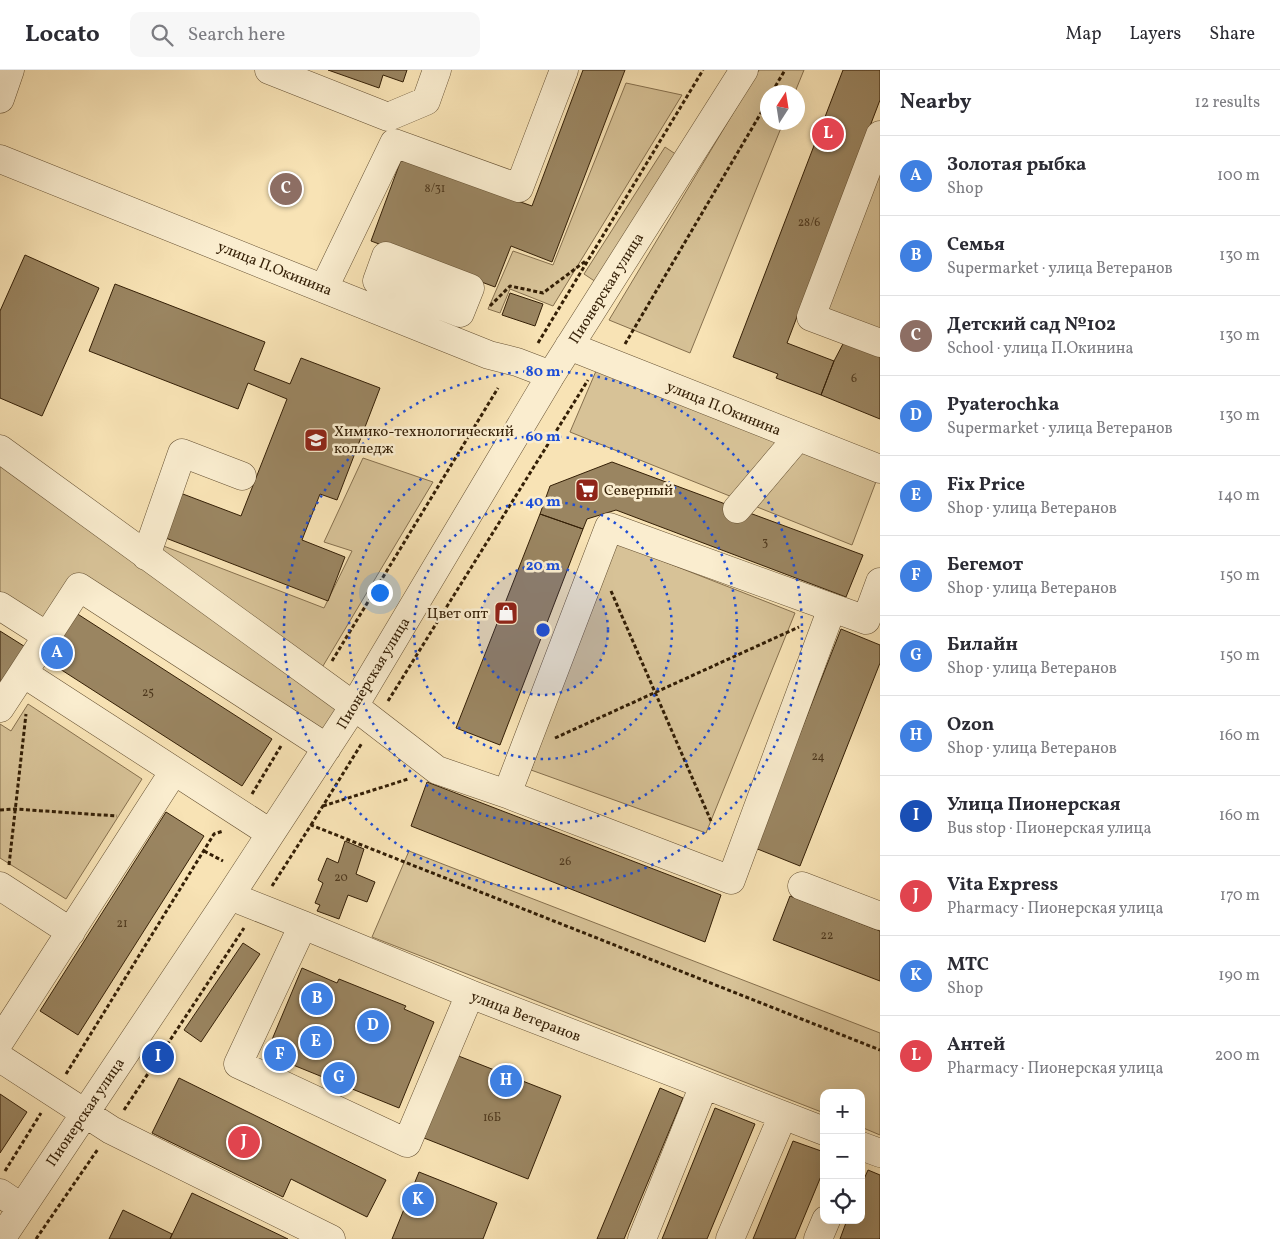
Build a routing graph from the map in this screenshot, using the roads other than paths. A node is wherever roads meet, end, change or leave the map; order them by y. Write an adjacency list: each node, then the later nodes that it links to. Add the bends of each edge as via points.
1 (10, 70): 6 (street)
2 (269, 70): 3 (street, via 388,117 426,101)
3 (438, 70)
4 (564, 70): 9 (street, via 519,188 394,143)
5 (744, 70): 11 (street, Пионерская улица)
6 (0, 99)
7 (880, 135): 10 (street, via 811,317)
8 (0, 159): 9 (street, улица П.Окинина)
9 (324, 288): 12 (street, улица П.Окинина, via 489,355)
10 (880, 343)
11 (569, 346): 12 (street, Пионерская улица); 13 (street, улица П.Окинина)
12 (551, 375): 25 (street, Пионерская улица)
13 (798, 437): 15 (street, улица П.Окинина); 17 (street)
14 (0, 449): 18 (street)
15 (880, 469)
16 (242, 476): 18 (street, via 182,453)
17 (737, 509)
18 (146, 556): 25 (street)
19 (880, 582): 21 (street, via 866,620)
20 (0, 606): 22 (street)
21 (831, 610): 28 (street, via 609,527); 28 (street, via 731,880)
22 (47, 636): 23 (street); 26 (street, via 78,587)
23 (23, 673): 24 (street); 27 (street)
24 (0, 708)
25 (364, 714): 26 (street, Пионерская улица); 28 (street, via 437,770)
26 (326, 748): 29 (street, Пионерская улица)
27 (174, 771): 29 (street); 35 (street)
28 (506, 794)
29 (270, 833): 32 (street, Пионерская улица)
30 (5, 875): 35 (street)
31 (802, 886): 33 (street)
32 (230, 896): 34 (street, улица Ветеранов); 40 (street, Пионерская улица)
33 (880, 916)
34 (303, 925): 36 (street, улица Ветеранов); 36 (street, via 238,1064 407,1143)
35 (71, 932): 37 (street)
36 (470, 994): 39 (street, улица Ветеранов)
37 (0, 1042)
38 (0, 1058): 40 (street)
39 (704, 1085): 41 (street, улица Ветеранов); 49 (street)
40 (84, 1114): 45 (street, Пионерская улица); 48 (street)
41 (783, 1115): 42 (street, улица Ветеранов); 50 (street)
42 (820, 1129)
43 (865, 1147): 44 (street)
44 (880, 1153)
45 (9, 1191): 47 (street, Пионерская улица)
46 (824, 1224): 51 (street)
47 (1, 1239)
48 (331, 1239)
49 (642, 1239)
50 (730, 1239)
51 (818, 1239)

